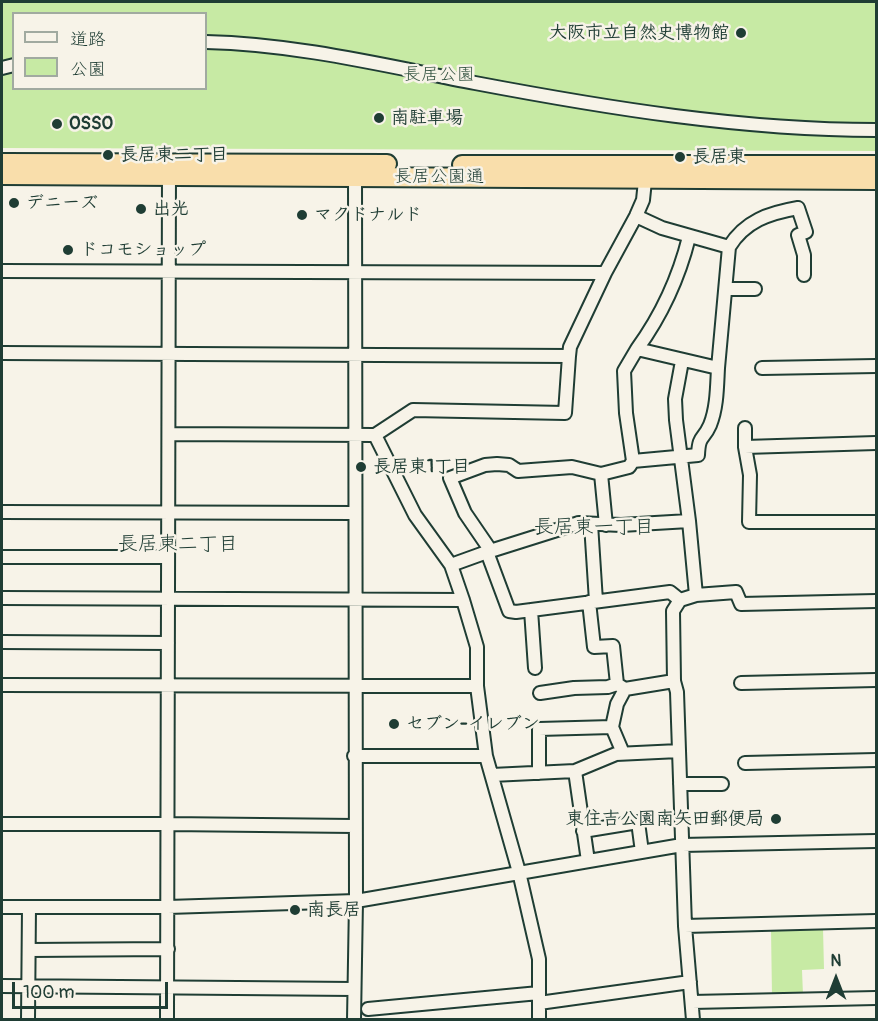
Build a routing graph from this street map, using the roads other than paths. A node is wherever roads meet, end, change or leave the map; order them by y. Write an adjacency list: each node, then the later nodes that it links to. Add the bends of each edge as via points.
1 (207, 42): 2 (street, via 362,60 536,94 706,120)
2 (876, 130)
3 (2, 163): 5 (highway, 長居公園通)
4 (876, 165): 7 (highway, 長居公園通)
5 (169, 170): 6 (highway, 長居公園通); 8 (highway, 長居公園通); 15 (street)
6 (355, 170): 7 (highway, 長居公園通); 14 (street)
7 (646, 171): 9 (highway, 長居公園通); 10 (street, via 644,200)
8 (2, 175)
9 (876, 180)
10 (636, 216): 11 (street); 16 (street)
11 (689, 237): 12 (street); 20 (street, via 666,298)
12 (729, 247): 17 (street, via 746,226 776,212 798,208 806,232 798,235); 18 (street)
13 (2, 271): 15 (street)
14 (355, 272): 15 (street); 16 (street); 23 (street)
15 (170, 273): 22 (street)
16 (605, 273): 24 (street)
17 (804, 274)
18 (726, 289): 19 (street); 27 (street)
19 (755, 289)
20 (637, 350): 25 (street); 36 (street, via 624,371)
21 (2, 353): 22 (street)
22 (170, 355): 23 (street); 30 (street)
23 (354, 356): 24 (street); 31 (street)
24 (569, 356): 32 (street, via 565,412 413,411)
25 (682, 361): 27 (street); 35 (street, via 675,399)
26 (876, 366): 28 (street)
27 (718, 368): 35 (street, via 711,423 699,440 699,455)
28 (762, 368)
29 (745, 428): 34 (street)
30 (169, 434): 31 (street); 40 (street)
31 (355, 435): 32 (street); 39 (street)
32 (375, 435): 48 (street, via 415,515)
33 (876, 443): 34 (street)
34 (745, 447): 42 (street, via 750,475 749,522)
35 (680, 457): 36 (street); 41 (street)
36 (633, 460): 37 (street, via 629,467)
37 (601, 474): 44 (street); 45 (street, via 572,467 518,471 496,464 450,478 465,513)
38 (2, 512): 40 (street)
39 (355, 513): 40 (street); 52 (street)
40 (168, 514): 46 (street)
41 (689, 521): 44 (street); 49 (street)
42 (876, 522)
43 (591, 524): 44 (street); 45 (street, via 571,525); 56 (street)
44 (606, 525)
45 (489, 552): 48 (street); 57 (street, via 510,611)
46 (168, 556): 47 (street); 51 (street)
47 (2, 557)
48 (451, 565): 53 (street)
49 (696, 595): 54 (street); 55 (street, via 736,592 741,604)
50 (2, 598): 51 (street)
51 (168, 599): 52 (street); 59 (street)
52 (354, 600): 53 (street); 68 (street)
53 (464, 600): 66 (street, via 477,647)
54 (680, 600): 56 (street, via 670,592); 62 (street, via 673,610)
55 (876, 601)
56 (592, 602): 57 (street); 67 (street, via 594,647 613,646)
57 (531, 610): 60 (street)
58 (2, 642): 59 (street)
59 (168, 643): 65 (street)
60 (535, 668)
61 (876, 680): 63 (street)
62 (674, 681): 67 (street); 71 (street)
63 (741, 683)
64 (2, 685): 65 (street)
65 (168, 686): 68 (street); 83 (street)
66 (477, 686): 68 (street); 74 (street)
67 (621, 686): 69 (street); 70 (street)
68 (354, 687): 73 (street)
69 (540, 693)
70 (612, 727): 72 (street); 78 (street, via 539,729)
71 (679, 751): 72 (street); 80 (street)
72 (623, 753): 77 (street)
73 (354, 756): 74 (street); 84 (street)
74 (486, 756): 79 (street)
75 (876, 760): 76 (street)
76 (745, 763)
77 (575, 771): 78 (street); 85 (street)
78 (539, 773): 79 (street)
79 (492, 775): 90 (street)
80 (680, 784): 81 (street); 87 (street)
81 (722, 784)
82 (2, 824): 83 (street)
83 (168, 824): 84 (street); 94 (street)
84 (354, 826): 91 (street)
85 (583, 831): 88 (street, via 638,822); 89 (street)
86 (876, 841): 87 (street)
87 (682, 844): 88 (street); 96 (street)
88 (642, 852): 89 (street)
89 (588, 861): 90 (street)
90 (519, 872): 91 (street); 104 (street, via 539,959)
91 (356, 901): 94 (street); 103 (street)
92 (2, 907): 93 (street)
93 (29, 907): 94 (street); 98 (street)
94 (168, 908): 97 (street)
95 (876, 921): 96 (street)
96 (685, 926): 99 (street)
97 (168, 949): 98 (street); 102 (street)
98 (29, 950): 101 (street)
99 (690, 982): 104 (street); 106 (street)
100 (2, 986): 101 (street)
101 (29, 987): 102 (street); 108 (street)
102 (167, 987): 103 (street); 109 (street)
103 (354, 989): 110 (street)
104 (539, 998): 107 (street); 111 (street)
105 (876, 998): 106 (street)
106 (692, 1002): 112 (street)
107 (368, 1009)
108 (28, 1020)
109 (167, 1020)
110 (354, 1020)
111 (540, 1020)
112 (693, 1020)

